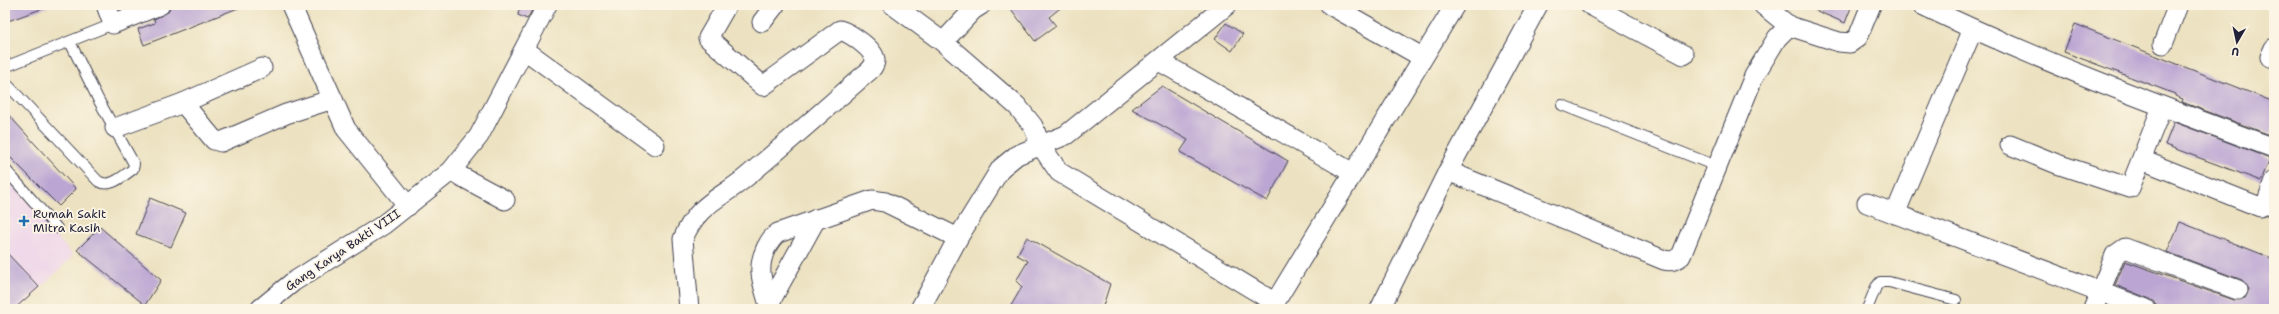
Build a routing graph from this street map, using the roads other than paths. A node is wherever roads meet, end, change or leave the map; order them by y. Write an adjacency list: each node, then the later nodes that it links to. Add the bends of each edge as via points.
1 (106, 5): 19 (street)
2 (160, 5): 19 (street)
3 (291, 5): 32 (street)
4 (547, 5): 25 (street, Gang Karya Bakti VIII)
5 (727, 5): 61 (street, via 708,38 763,86 840,30 856,38 870,50 875,56 875,62 863,76 749,174 703,208 683,239)
6 (775, 5): 18 (street)
7 (893, 5): 23 (street)
8 (981, 5): 23 (street)
9 (1227, 5): 28 (street)
10 (1330, 5): 27 (street)
11 (1454, 5): 27 (street)
12 (1538, 5): 45 (street)
13 (1590, 5): 26 (street)
14 (1763, 5): 20 (street)
15 (1871, 5): 20 (street, via 1858,37 1850,43 1838,42)
16 (1922, 5): 21 (street)
17 (2178, 5): 24 (street)
18 (762, 22)
19 (113, 24): 22 (lane)
20 (1789, 26): 42 (street, via 1777,38 1754,76)
21 (1973, 29): 35 (street); 51 (street)
22 (70, 42): 29 (lane); 36 (lane)
23 (943, 42): 39 (street, via 1018,106 1033,126)
24 (2163, 44)
25 (525, 50): 37 (street); 44 (street, Gang Karya Bakti VIII, via 479,136)
26 (1684, 55)
27 (1422, 57): 46 (street)
28 (1159, 61): 39 (street, via 1066,135); 46 (street)
29 (5, 66)
30 (262, 68): 33 (street)
31 (5, 82): 36 (lane, via 103,184 111,184 133,170 131,156)
32 (333, 99): 33 (street, via 286,114 221,142 214,140); 50 (street, via 346,128)
33 (183, 103): 36 (street)
34 (1562, 106): 42 (lane)
35 (2162, 106): 40 (street); 41 (street)
36 (115, 128)
37 (655, 144)
38 (2010, 145): 41 (street, via 2057,164 2130,188)
39 (1041, 146): 54 (street, via 1017,155 1000,168); 58 (street, via 1059,172)
40 (2274, 148)
41 (2142, 160): 47 (street, via 2260,207 2266,204)
42 (1716, 166): 45 (street, via 1681,256 1670,262)
43 (5, 169): 53 (lane)
44 (451, 171): 48 (street); 50 (street, Gang Karya Bakti VIII)
45 (1448, 171): 63 (street)
46 (1353, 173): 58 (street)
47 (2274, 181)
48 (505, 200)
49 (1867, 203): 51 (street)
50 (408, 206): 60 (street, Gang Karya Bakti VIII, via 294,282)
51 (1895, 214): 56 (street)
52 (816, 219): 54 (street, via 872,200 885,202); 59 (street); 59 (street, via 773,236 760,260)
53 (57, 228)
54 (958, 238): 62 (street)
55 (2238, 290): 56 (street, via 2125,248 2115,255)
56 (2100, 291): 65 (street); 66 (street)
57 (1956, 300): 64 (lane, via 1880,282)
58 (1272, 306)
59 (769, 307)
60 (260, 309)
61 (689, 309)
62 (920, 309)
63 (1380, 309)
64 (1867, 309)
65 (2093, 309)
66 (2146, 309)

